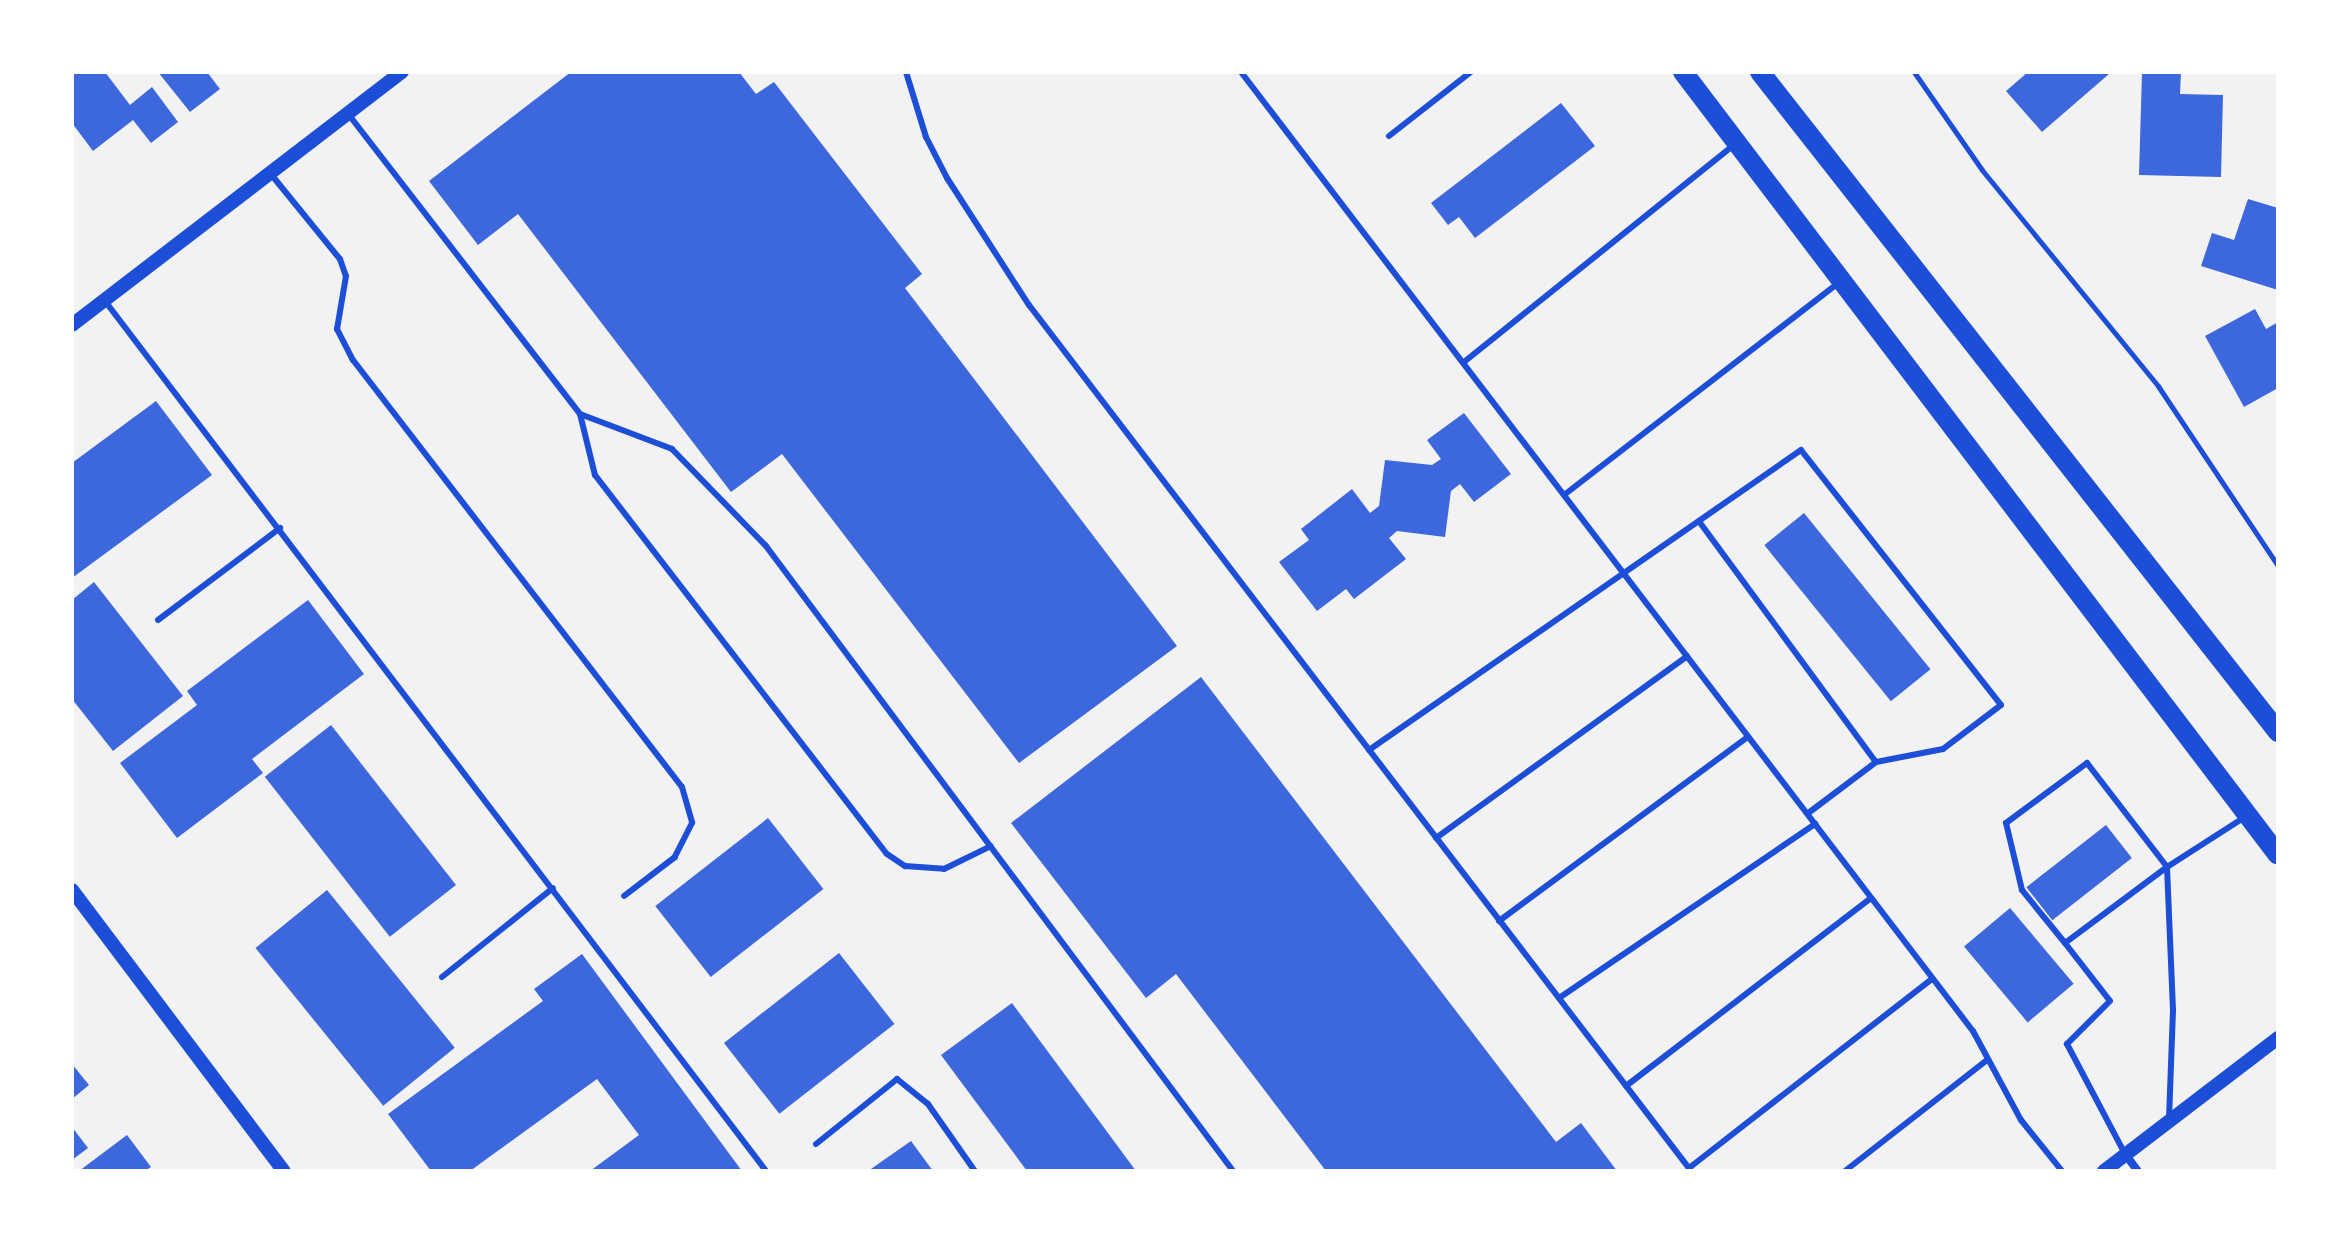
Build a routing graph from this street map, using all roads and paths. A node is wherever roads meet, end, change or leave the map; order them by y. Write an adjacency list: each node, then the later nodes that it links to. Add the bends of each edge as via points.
1 (402, 72): 8 (street)
2 (906, 72): 26 (lane, via 926,137 947,178 1022,295)
3 (1241, 72): 15 (lane)
4 (1471, 72): 9 (lane)
5 (1683, 72): 10 (main road)
6 (1760, 72): 24 (main road)
7 (1914, 72): 20 (path, via 1982,170 2158,386)
8 (347, 114): 11 (street); 16 (lane)
9 (1389, 136)
10 (1738, 142): 12 (main road); 15 (lane)
11 (270, 173): 13 (street); 37 (lane, via 340,259 346,276 337,329 353,360 682,787 692,823 675,857)
12 (1840, 281): 17 (lane); 29 (main road)
13 (104, 300): 14 (street); 19 (lane)
14 (72, 325)
15 (1464, 362): 17 (lane)
16 (580, 414): 32 (lane, via 672,449 766,546); 32 (lane, via 595,475 887,854 905,866 944,869)
17 (1564, 495): 21 (lane)
18 (1701, 524): 21 (lane); 27 (lane); 27 (lane, via 1801,450 2001,705 1943,749)
19 (280, 528): 22 (lane); 35 (lane)
20 (2278, 566)
21 (1623, 572): 23 (lane); 26 (lane)
22 (158, 620)
23 (1687, 656): 25 (lane); 31 (lane)
24 (2278, 732)
25 (1748, 737): 28 (lane); 39 (lane)
26 (1369, 750): 31 (lane)
27 (1876, 762): 28 (lane)
28 (1807, 814): 30 (lane)
29 (2248, 815): 33 (main road); 34 (lane)
30 (1815, 824): 38 (lane); 43 (lane)
31 (1436, 838): 39 (lane)
32 (991, 846): 54 (lane)
33 (2278, 855)
34 (2167, 867): 40 (lane); 40 (lane, via 2087,763 2006,823 2022,890); 47 (lane, via 2173,1010)
35 (553, 888): 41 (lane); 52 (lane)
36 (72, 890): 51 (street)
37 (624, 896)
38 (1871, 898): 42 (lane); 46 (lane)
39 (1499, 921): 43 (lane)
40 (2065, 943): 49 (lane, via 2110,1001 2067,1044)
41 (442, 977)
42 (1932, 979): 45 (lane, via 1973,1031); 50 (lane)
43 (1559, 998): 46 (lane)
44 (2278, 1038): 47 (street)
45 (1987, 1060): 55 (lane); 56 (lane, via 2021,1120)
46 (1626, 1086): 50 (lane)
47 (2169, 1120): 49 (street)
48 (816, 1144): 53 (lane, via 897,1079 928,1104)
49 (2125, 1154): 57 (street); 58 (street)
50 (1690, 1170)
51 (284, 1171)
52 (766, 1171)
53 (975, 1171)
54 (1233, 1171)
55 (1845, 1171)
56 (2062, 1171)
57 (2104, 1171)
58 (2138, 1171)

